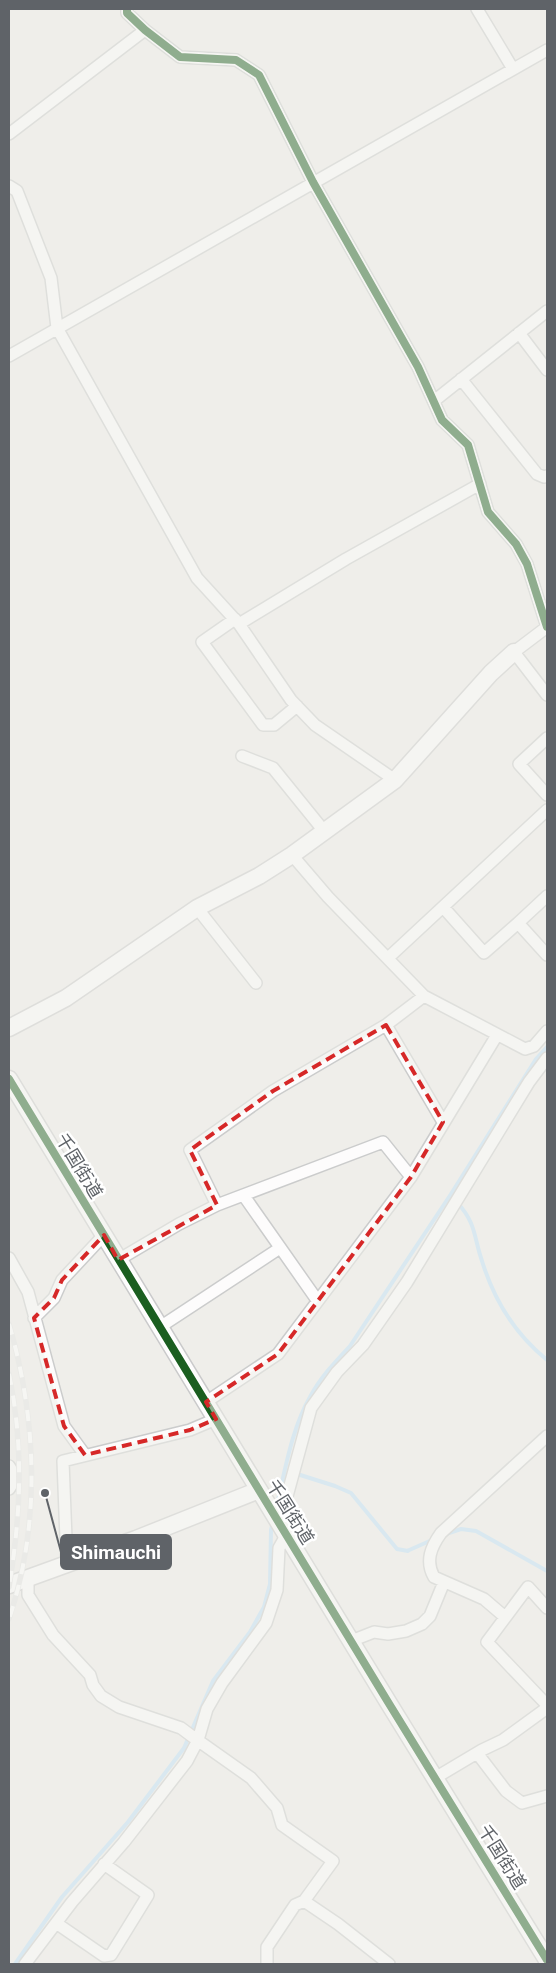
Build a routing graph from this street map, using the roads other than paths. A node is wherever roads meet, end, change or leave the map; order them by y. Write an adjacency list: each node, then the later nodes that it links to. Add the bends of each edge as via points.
1 (126, 9): 3 (street)
2 (477, 9): 5 (street)
3 (145, 30): 6 (street); 7 (street, via 180,57 236,60 259,75)
4 (547, 50): 5 (street)
5 (513, 69): 7 (street)
6 (9, 134)
7 (313, 182): 10 (street); 15 (street)
8 (9, 186): 10 (street, via 17,191 51,278)
9 (547, 311): 11 (street)
10 (57, 328): 12 (street); 18 (street, via 196,578)
11 (519, 333): 13 (street); 14 (street)
12 (9, 356)
13 (547, 370)
14 (461, 379): 15 (street); 16 (street, via 537,474)
15 (434, 400): 17 (street, via 442,420 468,445)
16 (547, 476)
17 (480, 484): 18 (street); 19 (street, via 488,512 516,544 527,564)
18 (237, 621): 22 (street); 22 (street, via 202,642 263,725 274,725)
19 (547, 627): 20 (street)
20 (514, 652): 21 (street); 25 (street, via 491,673)
21 (547, 695)
22 (297, 706): 25 (street, via 315,725)
23 (547, 738): 26 (street, via 519,764)
24 (242, 756): 28 (street, via 273,768)
25 (395, 780): 28 (street)
26 (547, 795)
27 (547, 810): 31 (street)
28 (324, 831): 29 (street)
29 (292, 855): 32 (street); 35 (street)
30 (547, 896): 33 (street)
31 (443, 907): 33 (street, via 484,953); 35 (street)
32 (197, 908): 36 (street); 39 (street, via 66,998)
33 (518, 923): 34 (street)
34 (547, 955)
35 (388, 958): 37 (street)
36 (256, 983)
37 (424, 996): 38 (street); 41 (street)
38 (386, 1025): 44 (street); 47 (street, via 273,1091 190,1150)
39 (9, 1028)
40 (547, 1032): 41 (street, via 534,1046 525,1049)
41 (497, 1034): 44 (street)
42 (547, 1058): 62 (street, via 407,1282 363,1345 337,1372 311,1408)
43 (9, 1079): 48 (street, 千国街道)
44 (443, 1122): 45 (street)
45 (411, 1176): 46 (street, via 383,1142); 52 (street)
46 (244, 1196): 47 (street); 49 (street)
47 (217, 1205): 51 (street)
48 (104, 1235): 51 (street, 千国街道); 53 (street, via 62,1280 54,1298)
49 (280, 1248): 52 (street); 54 (street)
50 (9, 1258): 53 (street, via 28,1292)
51 (118, 1260): 54 (street, 千国街道)
52 (317, 1300): 55 (street, via 278,1354)
53 (34, 1318): 58 (street, via 64,1426)
54 (160, 1327): 55 (street, 千国街道)
55 (206, 1402): 56 (street, 千国街道)
56 (216, 1419): 58 (street, via 190,1430); 61 (street, 千国街道)
57 (547, 1436): 65 (street, via 433,1544 429,1569 434,1577)
58 (85, 1455): 63 (street, via 63,1461)
59 (9, 1466): 60 (street)
60 (9, 1488)
61 (259, 1490): 62 (street, 千国街道); 63 (street)
62 (279, 1521): 69 (street, 千国街道); 71 (street, via 277,1590 266,1623 222,1683)
63 (67, 1565): 64 (street)
64 (28, 1579): 66 (street); 71 (street, via 28,1595 53,1636 90,1675 101,1696 119,1707 181,1728)
65 (444, 1582): 68 (street, via 484,1599); 69 (street, via 430,1616 422,1624 406,1631 374,1632)
66 (9, 1585)
67 (547, 1608): 68 (street, via 528,1587)
68 (505, 1617): 70 (street, via 487,1642)
69 (351, 1641): 73 (street, 千国街道)
70 (547, 1706): 72 (street, via 503,1740)
71 (192, 1736): 75 (street, via 187,1761); 76 (street, via 251,1778 277,1808 282,1825 333,1861)
72 (477, 1753): 73 (street); 74 (street, via 506,1791 522,1803)
73 (435, 1778): 78 (street, 千国街道)
74 (547, 1796)
75 (104, 1864): 77 (street); 77 (street, via 148,1895 111,1955 104,1956)
76 (304, 1901): 80 (street, via 295,1905 267,1947); 81 (street)
77 (56, 1923): 79 (street)
78 (547, 1960)
79 (25, 1964)
80 (267, 1964)
81 (389, 1964)

